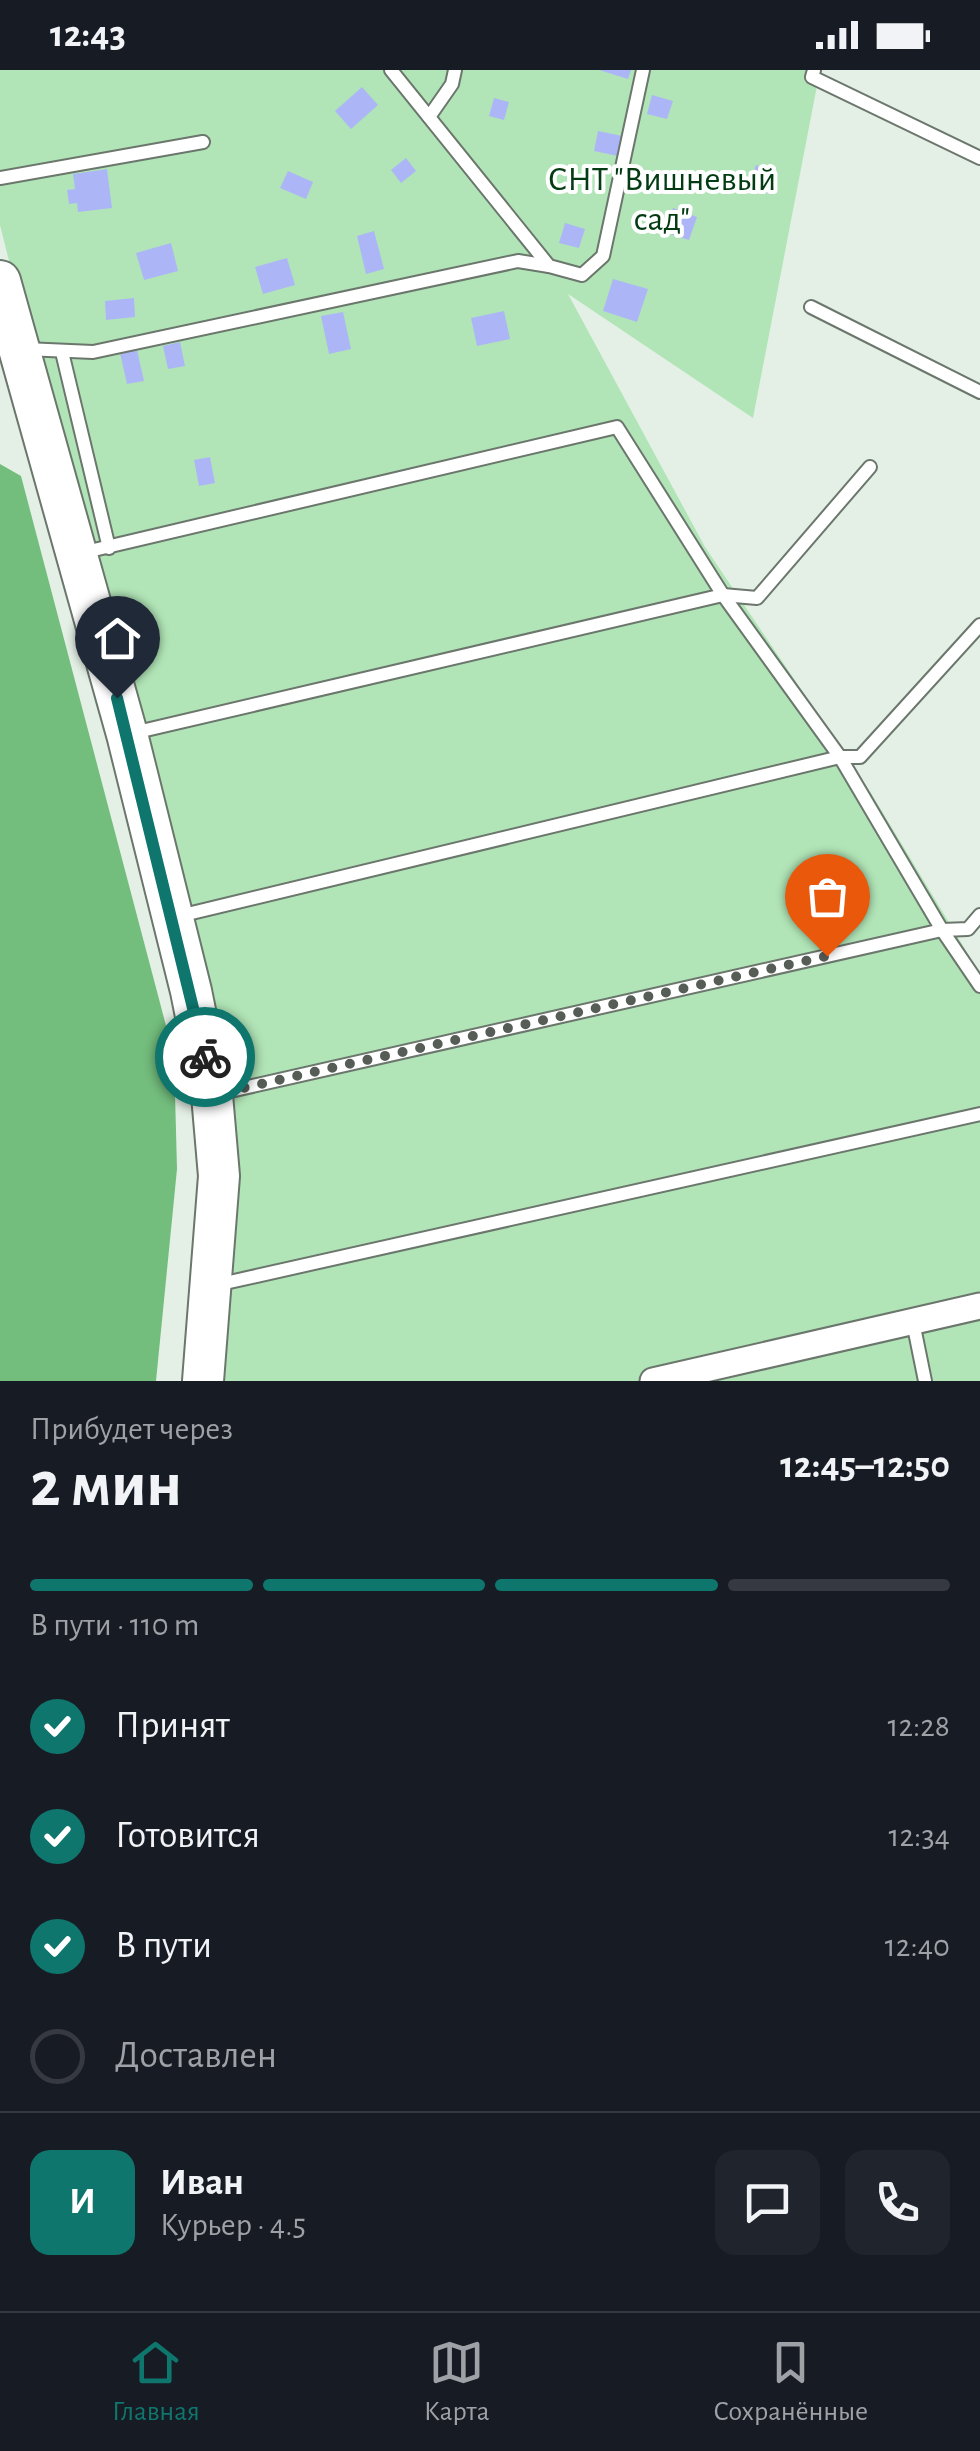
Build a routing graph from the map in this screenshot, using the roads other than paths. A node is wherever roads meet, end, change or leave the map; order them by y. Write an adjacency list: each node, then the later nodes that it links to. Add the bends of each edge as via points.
1 (392, 70): 5 (lane)
2 (455, 70): 5 (lane)
3 (643, 70): 9 (lane, via 603,256 582,275)
4 (814, 70): 7 (lane, via 812,77)
5 (429, 117): 9 (lane)
6 (202, 142): 8 (lane)
7 (980, 158)
8 (0, 178)
9 (549, 266): 13 (lane, via 518,261 93,352)
10 (0, 281): 12 (main road)
11 (811, 308): 14 (lane)
12 (17, 348): 13 (lane); 16 (main road)
13 (62, 352): 16 (lane)
14 (980, 392)
15 (870, 468): 17 (lane, via 756,598)
16 (92, 551): 17 (lane, via 617,428); 19 (main road)
17 (723, 595): 19 (lane); 20 (lane)
18 (980, 625): 20 (lane, via 860,757)
19 (128, 734): 22 (main road)
20 (840, 757): 22 (lane); 23 (lane)
21 (980, 915): 23 (lane, via 968,930)
22 (172, 917): 25 (main road)
23 (942, 930): 24 (lane); 25 (lane)
24 (980, 986)
25 (212, 1095): 27 (main road, via 219,1176)
26 (980, 1114): 27 (lane)
27 (210, 1286): 30 (main road)
28 (980, 1306): 29 (street)
29 (914, 1322): 31 (street); 32 (lane)
30 (203, 1381)
31 (652, 1381)
32 (925, 1381)

